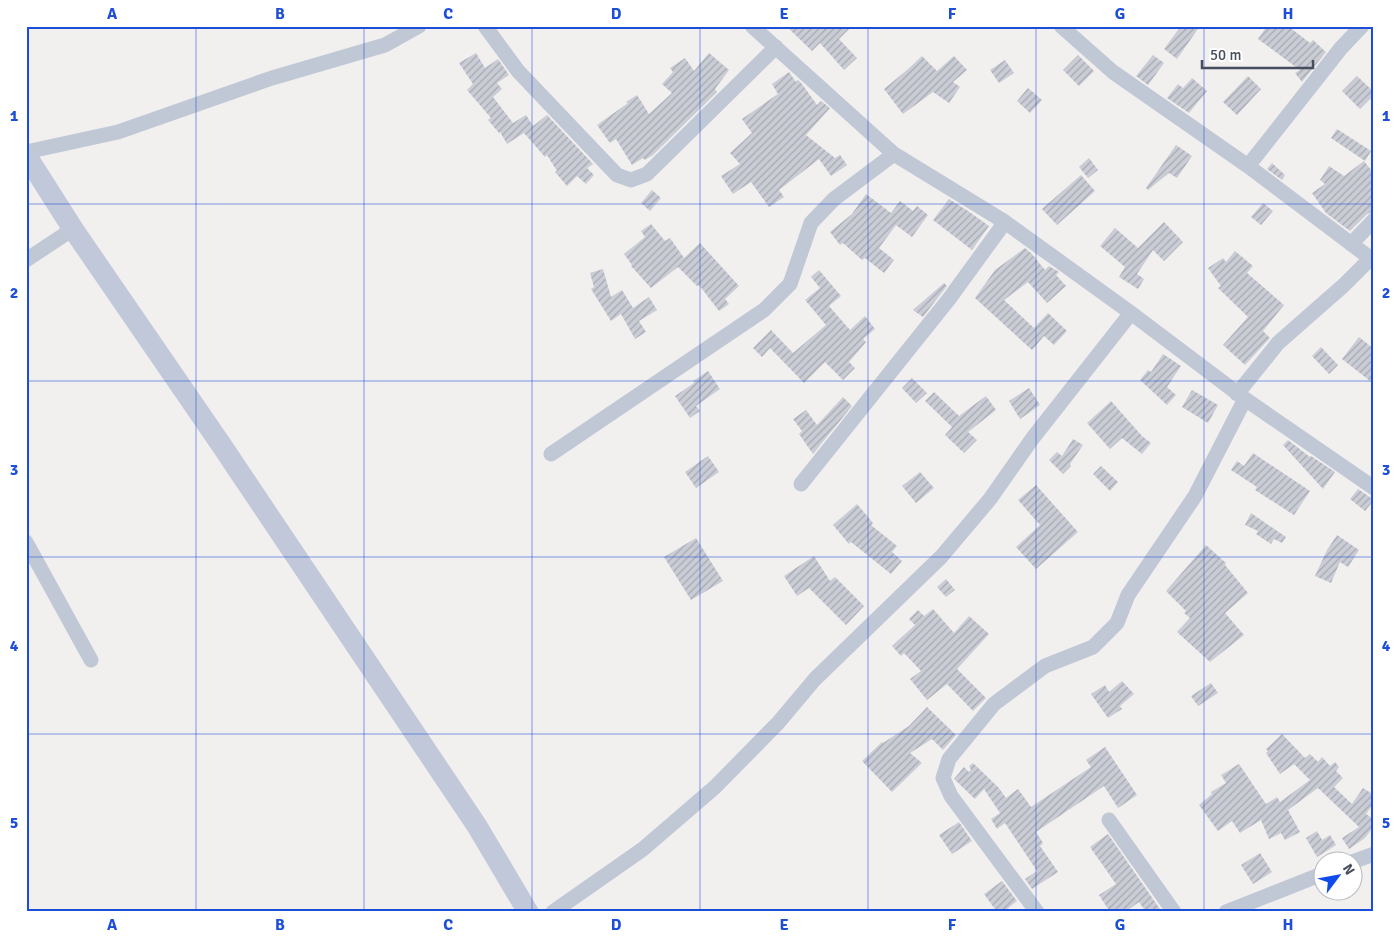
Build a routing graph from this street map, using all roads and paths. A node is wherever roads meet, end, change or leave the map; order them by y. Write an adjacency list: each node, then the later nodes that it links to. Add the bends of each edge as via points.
1 (419, 26): 7 (street, via 385,45 272,78 118,132)
2 (485, 26): 6 (street, via 525,78 617,175 631,180 647,174)
3 (752, 26): 6 (street)
4 (1061, 26): 9 (street, via 1113,72)
5 (1362, 26): 9 (street)
6 (776, 47): 8 (street)
7 (26, 153): 12 (street)
8 (894, 154): 11 (street); 18 (street, via 834,199 811,223 790,284 764,310)
9 (1248, 166): 13 (street)
10 (1374, 220): 13 (street)
11 (1005, 222): 16 (street); 19 (street, via 949,299)
12 (73, 229): 14 (street); 27 (street, via 477,826)
13 (1351, 244): 15 (street)
14 (26, 260)
15 (1372, 260): 17 (street, via 1278,343)
16 (1132, 313): 17 (street); 28 (street, via 1032,439 990,499 941,557 815,680 715,787 643,849)
17 (1241, 397): 20 (street); 29 (street, via 1195,496 1128,595 1117,623 1093,647 1045,666 994,704 950,758 943,778 951,796)
18 (551, 454)
19 (801, 484)
20 (1374, 488)
21 (26, 542): 22 (street)
22 (91, 660)
23 (1109, 820): 30 (street)
24 (1374, 854): 25 (street)
25 (1362, 858)
26 (1312, 878): 31 (street)
27 (528, 912)
28 (553, 912)
29 (1037, 912)
30 (1174, 912)
31 (1226, 912)

